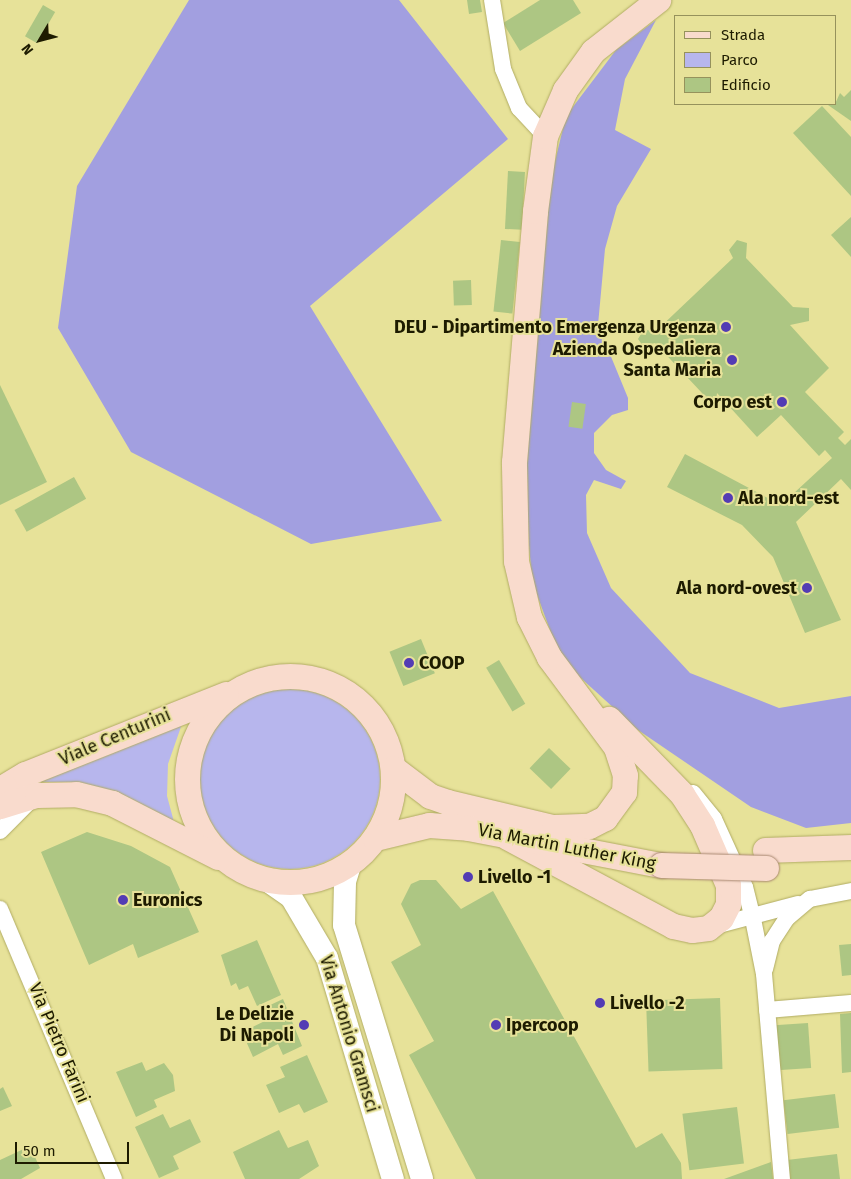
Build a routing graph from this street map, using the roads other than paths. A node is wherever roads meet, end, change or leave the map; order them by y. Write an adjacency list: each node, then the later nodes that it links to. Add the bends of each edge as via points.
1 (492, 0): 3 (street, via 503,69 519,108)
2 (658, 0): 3 (main road, via 592,52 565,90)
3 (545, 136): 4 (main road, via 514,462 516,561)
4 (529, 616): 6 (main road, via 604,715); 12 (main road, via 558,671 616,747 625,775 624,792 605,818 588,826)
5 (233, 692): 7 (main road, Viale Centurini, via 270,677 299,676 328,682 353,697 372,716 386,741); 9 (main road, Viale Centurini); 21 (main road, via 208,714 192,744 186,777 192,810 207,840)
6 (638, 746): 26 (street, via 689,788 714,819 745,887); 27 (main road, via 682,794 702,825 728,885 728,904)
7 (393, 768): 12 (main road, Via Martin Luther King, via 430,796 467,809); 15 (main road, via 386,816)
8 (0, 779): 9 (street)
9 (31, 785): 10 (main road, Viale Centurini); 11 (main road, Viale Centurini); 13 (street); 21 (main road, Viale Centurini, via 112,803)
10 (0, 789)
11 (0, 806)
12 (554, 827): 17 (main road, Via Martin Luther King)
13 (0, 831)
14 (507, 837): 15 (main road, Via Martin Luther King, via 429,825); 17 (main road, Via Martin Luther King); 27 (main road, via 673,926 692,930)
15 (375, 838): 19 (main road)
16 (851, 846): 18 (main road, Via Martin Luther King)
17 (662, 857): 18 (main road, Via Martin Luther King, bridge)
18 (765, 859): 20 (main road, Via Martin Luther King)
19 (352, 862): 22 (main road, Viale Centurini, via 317,878 295,882); 33 (street, Via Antonio Gramsci, via 345,882 344,925)
20 (851, 863)
21 (231, 864): 22 (main road, Viale Centurini)
22 (265, 879): 32 (street, Via Antonio Gramsci, via 292,897 327,958)
23 (851, 891): 24 (street)
24 (810, 900): 26 (street); 28 (street, via 787,918 772,941)
25 (0, 909): 31 (street, Via Pietro Farini)
26 (753, 919): 27 (street); 28 (street)
27 (708, 928)
28 (764, 974): 30 (street)
29 (851, 1003): 30 (street)
30 (767, 1010): 34 (street)
31 (114, 1179)
32 (393, 1179)
33 (422, 1179)
34 (782, 1179)

